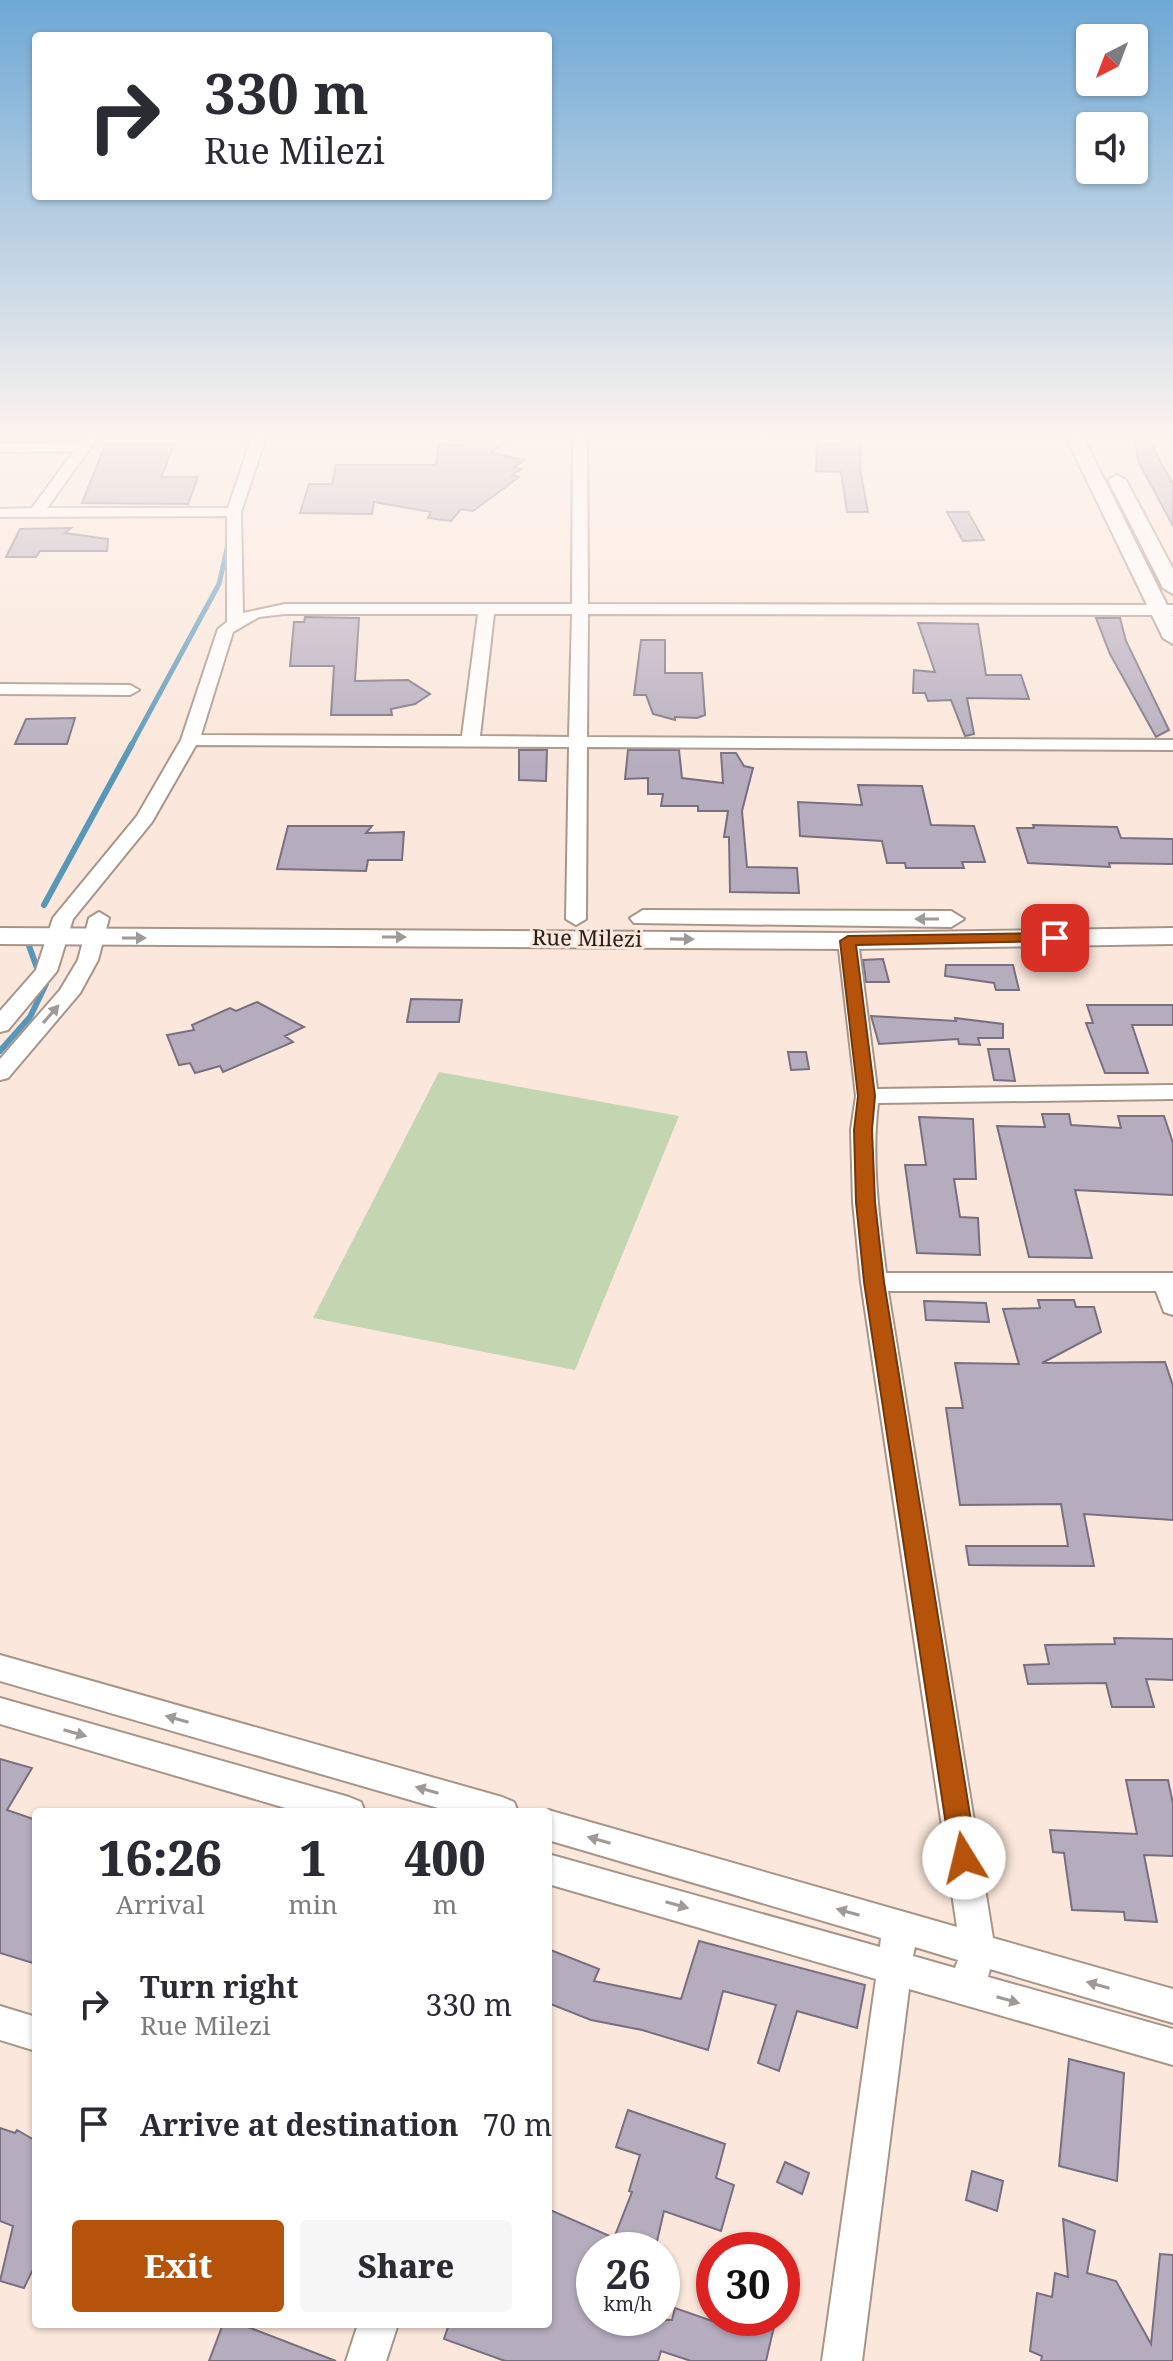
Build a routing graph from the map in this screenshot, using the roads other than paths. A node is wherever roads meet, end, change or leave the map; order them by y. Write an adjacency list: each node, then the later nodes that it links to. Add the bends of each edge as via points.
1 (234, 547): 9 (street)
2 (581, 547): 7 (street)
3 (1133, 547): 8 (street)
4 (1152, 547): 5 (street)
5 (1173, 588)
6 (487, 608): 7 (street); 9 (street, via 285,609); 14 (street)
7 (581, 608): 8 (street); 15 (street)
8 (1166, 610): 10 (street)
9 (235, 621): 13 (street, via 226,629)
10 (1173, 638)
11 (0, 689): 12 (street)
12 (130, 690)
13 (190, 740): 14 (street); 20 (street, via 145,818)
14 (470, 742): 15 (street)
15 (575, 744): 16 (street); 19 (street)
16 (1173, 745)
17 (0, 918): 20 (street, Rue Milezi)
18 (1173, 918): 19 (street, Rue Milezi, one-way to 19)
19 (576, 919): 21 (street, Rue Milezi)
20 (58, 928): 21 (street, Rue Milezi); 22 (street, Rue Milezi); 25 (street, via 46,971)
21 (95, 928): 24 (street, Rue Milezi, one-way to 24); 26 (street, one-way to 21, via 69,993 88,960)
22 (0, 936)
23 (1173, 936): 24 (street, Rue Milezi)
24 (848, 941): 28 (street)
25 (0, 1025)
26 (0, 1073)
27 (1173, 1092): 28 (street)
28 (867, 1096): 29 (street, via 865,1202)
29 (874, 1282): 30 (street); 38 (street)
30 (1171, 1290)
31 (0, 1668): 34 (street, one-way to 31)
32 (0, 1711): 33 (street, one-way to 33)
33 (335, 1808)
34 (488, 1808)
35 (552, 1826): 37 (street, one-way to 35)
36 (552, 1870): 39 (street, one-way to 39)
37 (900, 1927): 38 (street); 39 (street)
38 (978, 1950): 40 (street); 41 (street, one-way to 38)
39 (895, 1966): 40 (street); 47 (street)
40 (967, 1988): 44 (street, one-way to 44)
41 (1173, 2006)
42 (0, 2023): 43 (street)
43 (32, 2033)
44 (1173, 2047)
45 (377, 2328): 46 (street)
46 (366, 2361)
47 (842, 2361)

